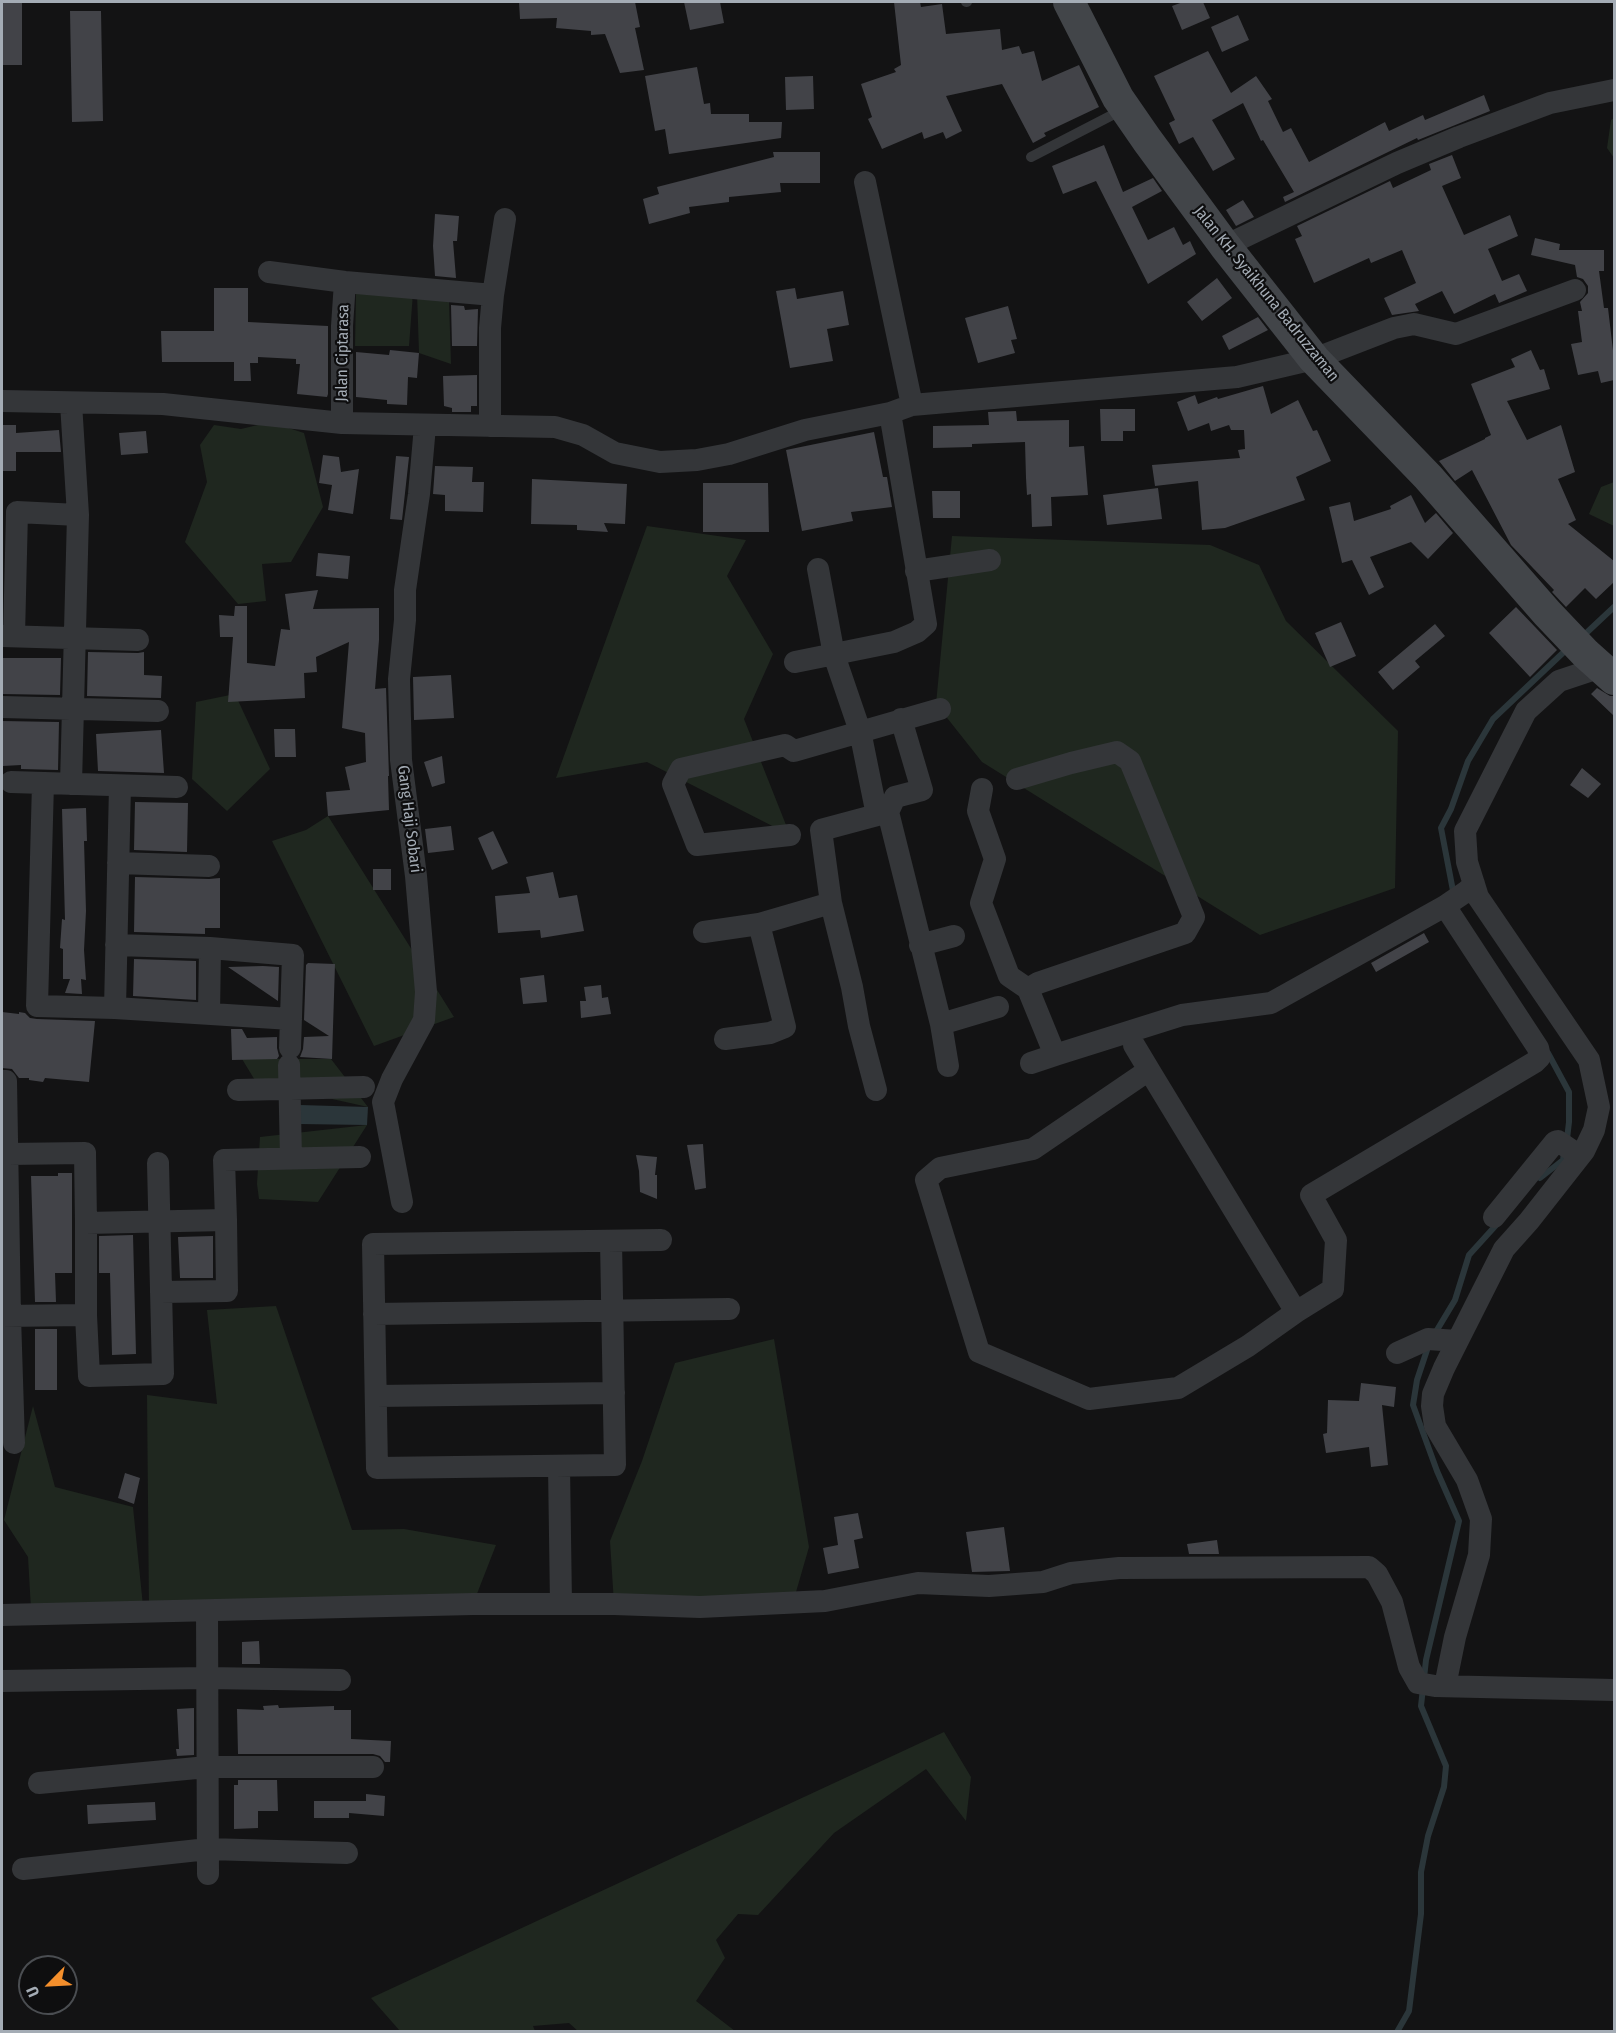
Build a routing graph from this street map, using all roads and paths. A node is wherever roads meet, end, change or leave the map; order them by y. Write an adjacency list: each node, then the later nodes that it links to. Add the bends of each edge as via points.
1 (1069, 2): 3 (main road, Jalan KH. Syaikhuna Badruzzaman)
2 (1614, 90): 7 (street, via 1550,103 1459,137)
3 (1125, 108): 4 (lane); 7 (main road, Jalan KH. Syaikhuna Badruzzaman)
4 (1031, 157)
5 (865, 182): 15 (street)
6 (505, 219): 11 (street)
7 (1225, 246): 12 (main road, Jalan KH. Syaikhuna Badruzzaman)
8 (269, 272): 9 (street)
9 (345, 282): 11 (street); 17 (street, Jalan Ciptarasa)
10 (1575, 290): 12 (street, via 1464,333 1414,324)
11 (493, 296): 19 (street)
12 (1314, 359): 15 (street, via 1237,377); 29 (main road, Jalan KH. Syaikhuna Badruzzaman, via 1428,477 1547,613)
13 (2, 401): 14 (street)
14 (71, 403): 17 (street, via 163,404); 20 (street)
15 (912, 405): 16 (street)
16 (890, 413): 19 (street, via 805,430 729,454 660,462 615,453 583,435 555,427); 23 (street)
17 (342, 423): 18 (street)
18 (425, 426): 19 (street); 79 (street, Gang Haji Sobari, via 405,590 399,678 401,760 426,992 424,1020 383,1102)
19 (490, 426)
20 (78, 515): 24 (street, via 17,512); 25 (street)
21 (990, 560): 23 (street)
22 (818, 569): 27 (street)
23 (916, 571): 27 (street, via 926,624 894,642)
24 (8, 636): 25 (street)
25 (75, 638): 26 (street); 31 (street)
26 (138, 640)
27 (834, 655): 28 (street); 35 (street)
28 (795, 662)
29 (1600, 667): 47 (street, via 1559,681 1526,711 1465,831)
30 (2, 707): 31 (street)
31 (73, 709): 33 (street); 39 (street)
32 (940, 709): 34 (street)
33 (158, 711)
34 (902, 719): 35 (street); 43 (street, via 922,790 896,797)
35 (860, 730): 43 (street); 44 (street, via 794,751 785,745 681,769 673,784 698,844)
36 (1017, 779): 56 (street, via 1118,752 1130,761 1194,917 1185,933 1038,982)
37 (10, 782): 38 (street)
38 (43, 783): 39 (street); 58 (street, via 37,1006)
39 (71, 784): 40 (street)
40 (120, 786): 41 (street); 45 (street)
41 (177, 787)
42 (982, 789): 56 (street, via 978,811 994,859 981,903 1009,976)
43 (882, 814): 44 (street); 54 (street)
44 (804, 833): 48 (street)
45 (118, 863): 46 (street); 53 (street)
46 (209, 866)
47 (1471, 888): 49 (street); 73 (street, via 1589,1060)
48 (831, 903): 50 (street); 72 (street)
49 (1446, 906): 64 (street, via 1271,1003 1182,1015); 89 (street, via 1538,1048 1540,1057 1311,1195 1336,1240 1333,1289)
50 (759, 924): 51 (street); 62 (street, via 785,1027 771,1033)
51 (704, 932)
52 (954, 936): 54 (street)
53 (116, 945): 55 (street); 58 (street)
54 (920, 945): 61 (street)
55 (210, 948): 59 (street); 60 (street, via 293,954)
56 (1028, 989): 64 (street)
57 (998, 1006): 61 (street)
58 (115, 1008): 59 (street)
59 (209, 1014): 60 (street)
60 (291, 1019): 70 (street)
61 (941, 1024): 66 (street)
62 (725, 1039)
63 (1134, 1046): 67 (street)
64 (1055, 1055): 65 (street)
65 (1031, 1063)
66 (948, 1066)
67 (1149, 1070): 89 (street); 89 (street, via 1033,1149 940,1168 926,1180 979,1352 1089,1399 1178,1388)
68 (2, 1081): 75 (street, via 6,1081)
69 (364, 1088): 70 (street)
70 (289, 1089): 71 (street); 77 (street)
71 (238, 1090)
72 (876, 1090)
73 (1607, 1113): 74 (street)
74 (1570, 1150): 80 (street, via 1556,1142); 93 (street, via 1529,1221 1504,1249)
75 (8, 1154): 83 (street, via 85,1153); 92 (street)
76 (360, 1157): 77 (street)
77 (291, 1158): 81 (street, via 224,1160)
78 (159, 1163): 82 (street)
79 (402, 1202)
80 (1494, 1217)
81 (226, 1220): 82 (street); 86 (street, via 227,1292)
82 (160, 1221): 83 (street); 86 (street)
83 (86, 1222): 91 (street)
84 (661, 1240): 85 (street)
85 (611, 1241): 88 (street); 90 (street, via 373,1244)
86 (161, 1293): 91 (street, via 163,1374 89,1376)
87 (729, 1309): 88 (street)
88 (612, 1310): 90 (street); 95 (street)
89 (1296, 1312)
90 (374, 1314): 96 (street)
91 (86, 1315): 92 (street)
92 (6, 1316): 97 (street)
93 (1444, 1340): 94 (street); 105 (street, via 1433,1394 1435,1426 1467,1480 1481,1519 1479,1555 1455,1636)
94 (1397, 1353)
95 (614, 1393): 96 (street); 98 (street, via 615,1465)
96 (376, 1396): 98 (street, via 377,1468)
97 (14, 1443)
98 (559, 1466): 99 (street)
99 (561, 1604): 100 (street); 105 (street, via 700,1607 825,1600 918,1583 989,1586 1043,1582 1071,1573 1119,1568 1369,1567 1392,1602 1409,1667)
100 (207, 1611): 101 (street); 102 (street)
101 (2, 1615)
102 (206, 1678): 103 (street); 104 (street); 107 (street)
103 (340, 1680)
104 (2, 1681)
105 (1433, 1685): 106 (street)
106 (1614, 1690)
107 (207, 1767): 108 (street); 109 (street); 110 (street)
108 (373, 1767)
109 (39, 1783)
110 (208, 1849): 111 (street); 112 (street); 113 (street)
111 (347, 1853)
112 (23, 1869)
113 (208, 1874)

